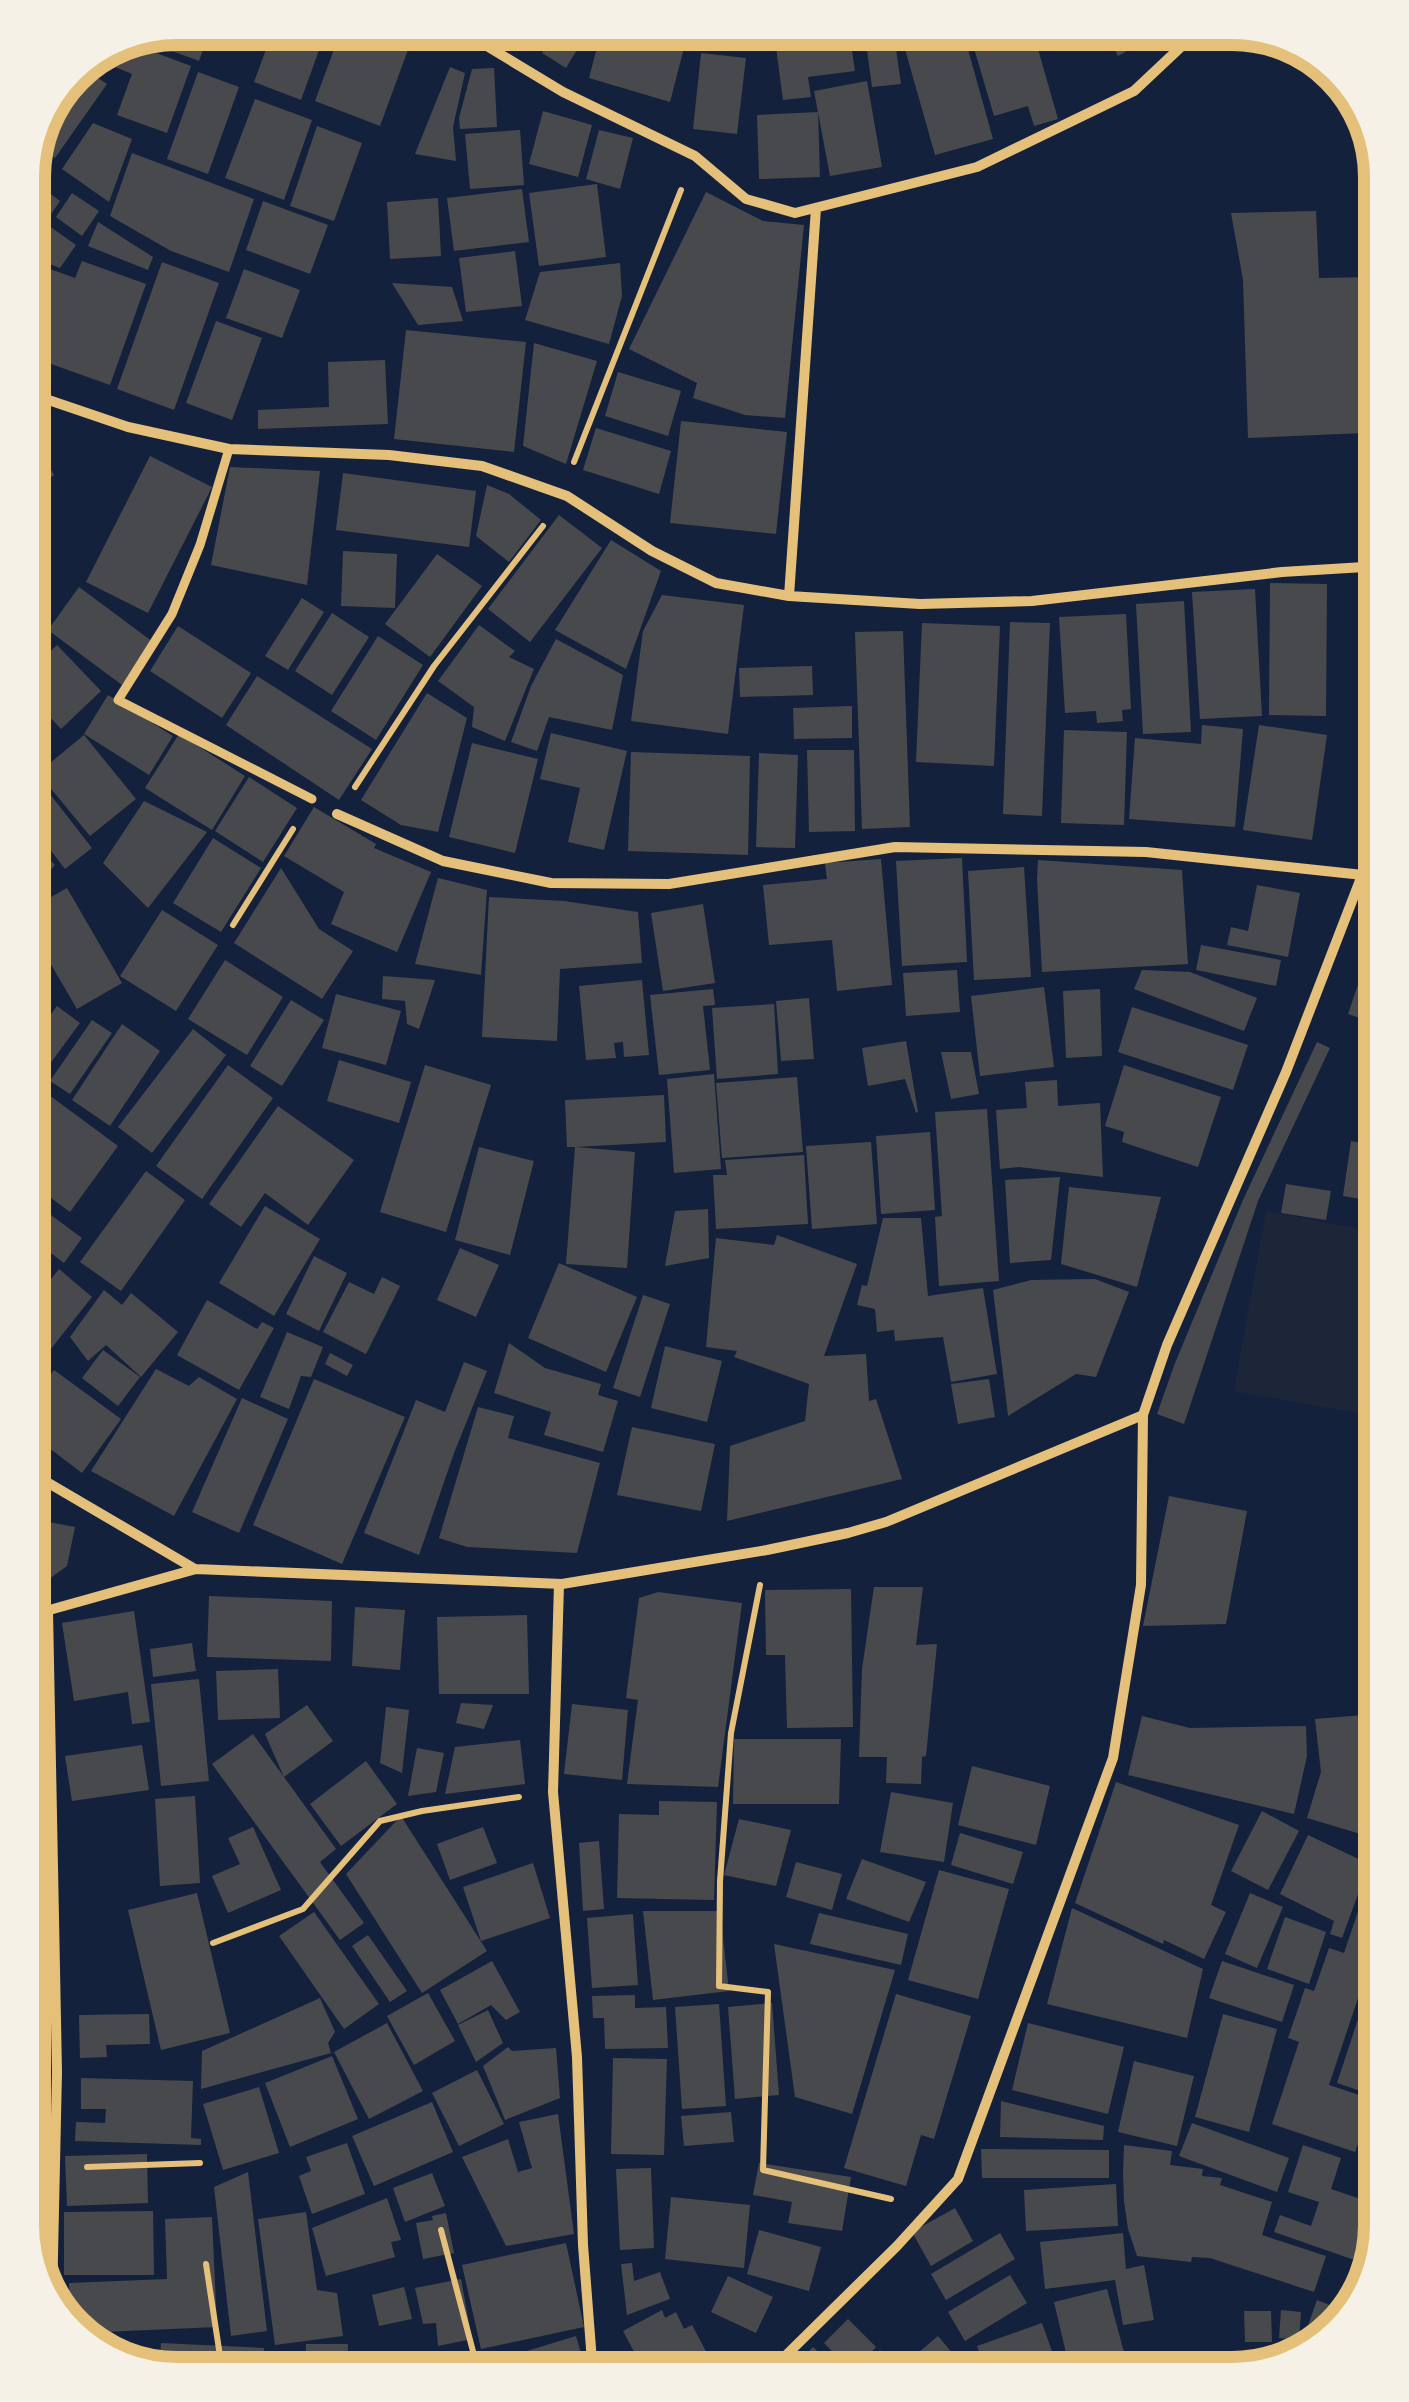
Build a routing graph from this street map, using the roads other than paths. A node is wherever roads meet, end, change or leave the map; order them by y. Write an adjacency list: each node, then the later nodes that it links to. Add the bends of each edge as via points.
1 (485, 45): 3 (street, via 563,92 695,156 746,199 795,213)
2 (1183, 45): 3 (street, via 1134,91 977,167)
3 (816, 208): 7 (street)
4 (45, 399): 5 (street)
5 (229, 449): 7 (street, via 389,454 482,466 567,496 716,583); 8 (street, via 172,614 118,700)
6 (1364, 567): 7 (street, via 1032,600 920,604)
7 (789, 596)
8 (312, 799)
9 (338, 814): 10 (street, via 443,860 551,882 670,884 895,846 1146,852)
10 (1363, 875): 11 (street)
11 (1143, 1415): 14 (street, via 848,1533); 19 (street, via 1142,1585 1113,1758 958,2179)
12 (45, 1481): 13 (street)
13 (196, 1569): 14 (street); 15 (street)
14 (559, 1584): 18 (street, via 553,1792 577,2057)
15 (48, 1611): 16 (street); 17 (street, via 57,2072)
16 (45, 1612)
17 (53, 2268)
18 (592, 2357)
19 (783, 2357)

